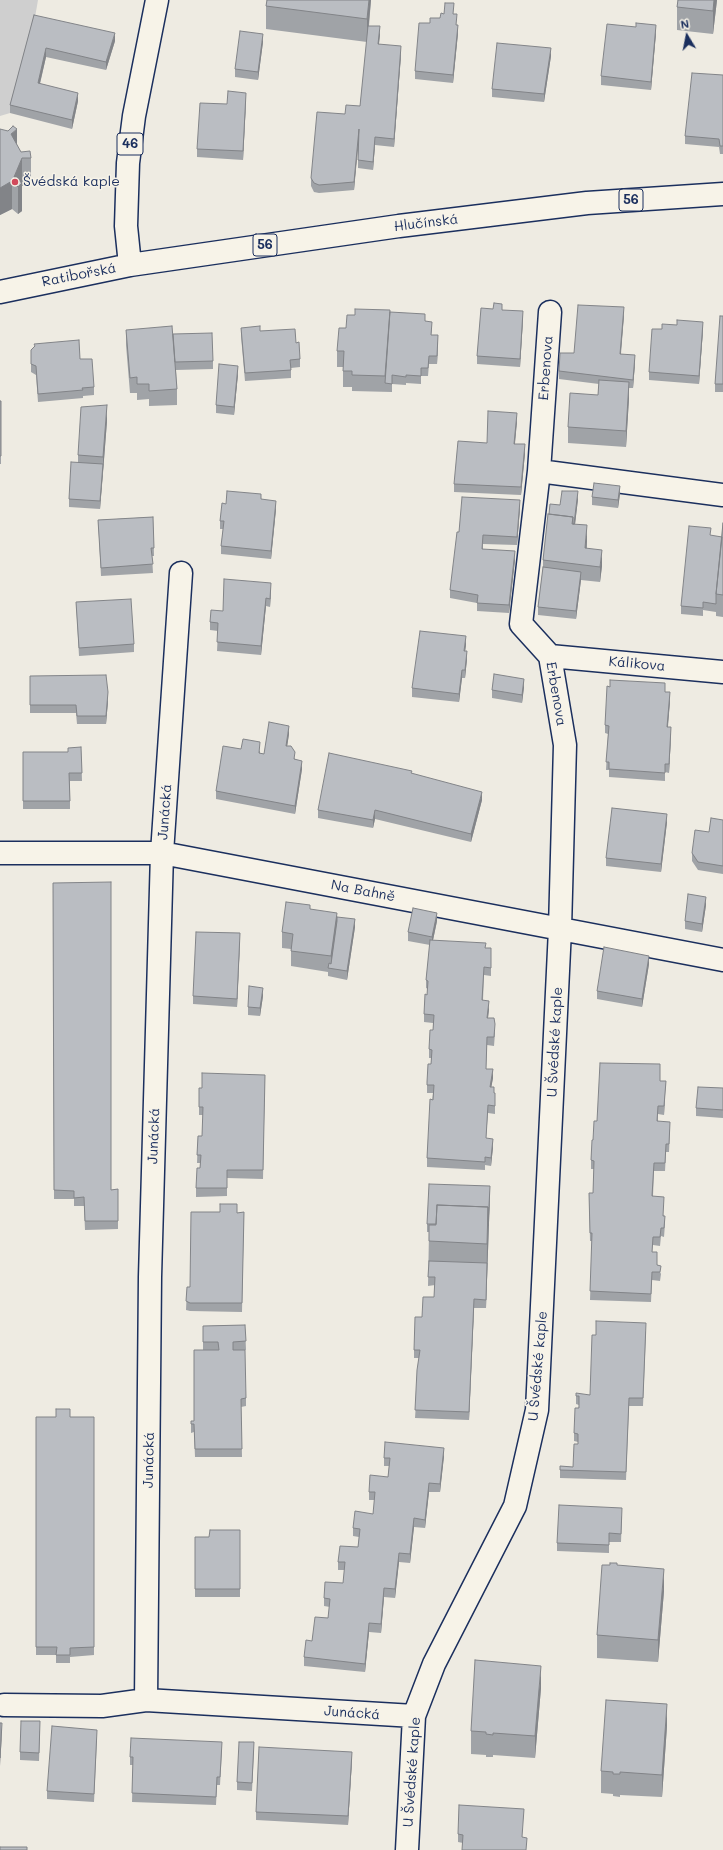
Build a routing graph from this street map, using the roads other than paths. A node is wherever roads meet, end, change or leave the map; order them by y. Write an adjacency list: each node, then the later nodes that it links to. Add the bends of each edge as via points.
1 (157, 0): 3 (street, Ratibořská / 46, via 134,116 128,163 126,226)
2 (723, 194): 3 (street, Hlučínská / 56, via 587,203)
3 (130, 265): 4 (street, Ratibořská)
4 (0, 292)
5 (550, 312): 6 (street, Erbenova)
6 (539, 471): 7 (street); 9 (street, Erbenova, via 521,624)
7 (723, 495)
8 (181, 573): 12 (street, Junácká)
9 (550, 656): 10 (street, Kálikova); 13 (street, Erbenova, via 566,745)
10 (723, 672)
11 (0, 853): 12 (street, Na Bahně)
12 (162, 853): 13 (street, Na Bahně); 15 (street, Junácká, via 150,1276)
13 (560, 929): 14 (street, Na Bahně); 17 (street, U Švédské kaple, via 537,1410 515,1506 434,1664)
14 (723, 960)
15 (146, 1700): 16 (street, Junácká, via 102,1706); 17 (street, Junácká)
16 (4, 1705)
17 (414, 1716): 18 (street, U Švédské kaple)
18 (407, 1850)

